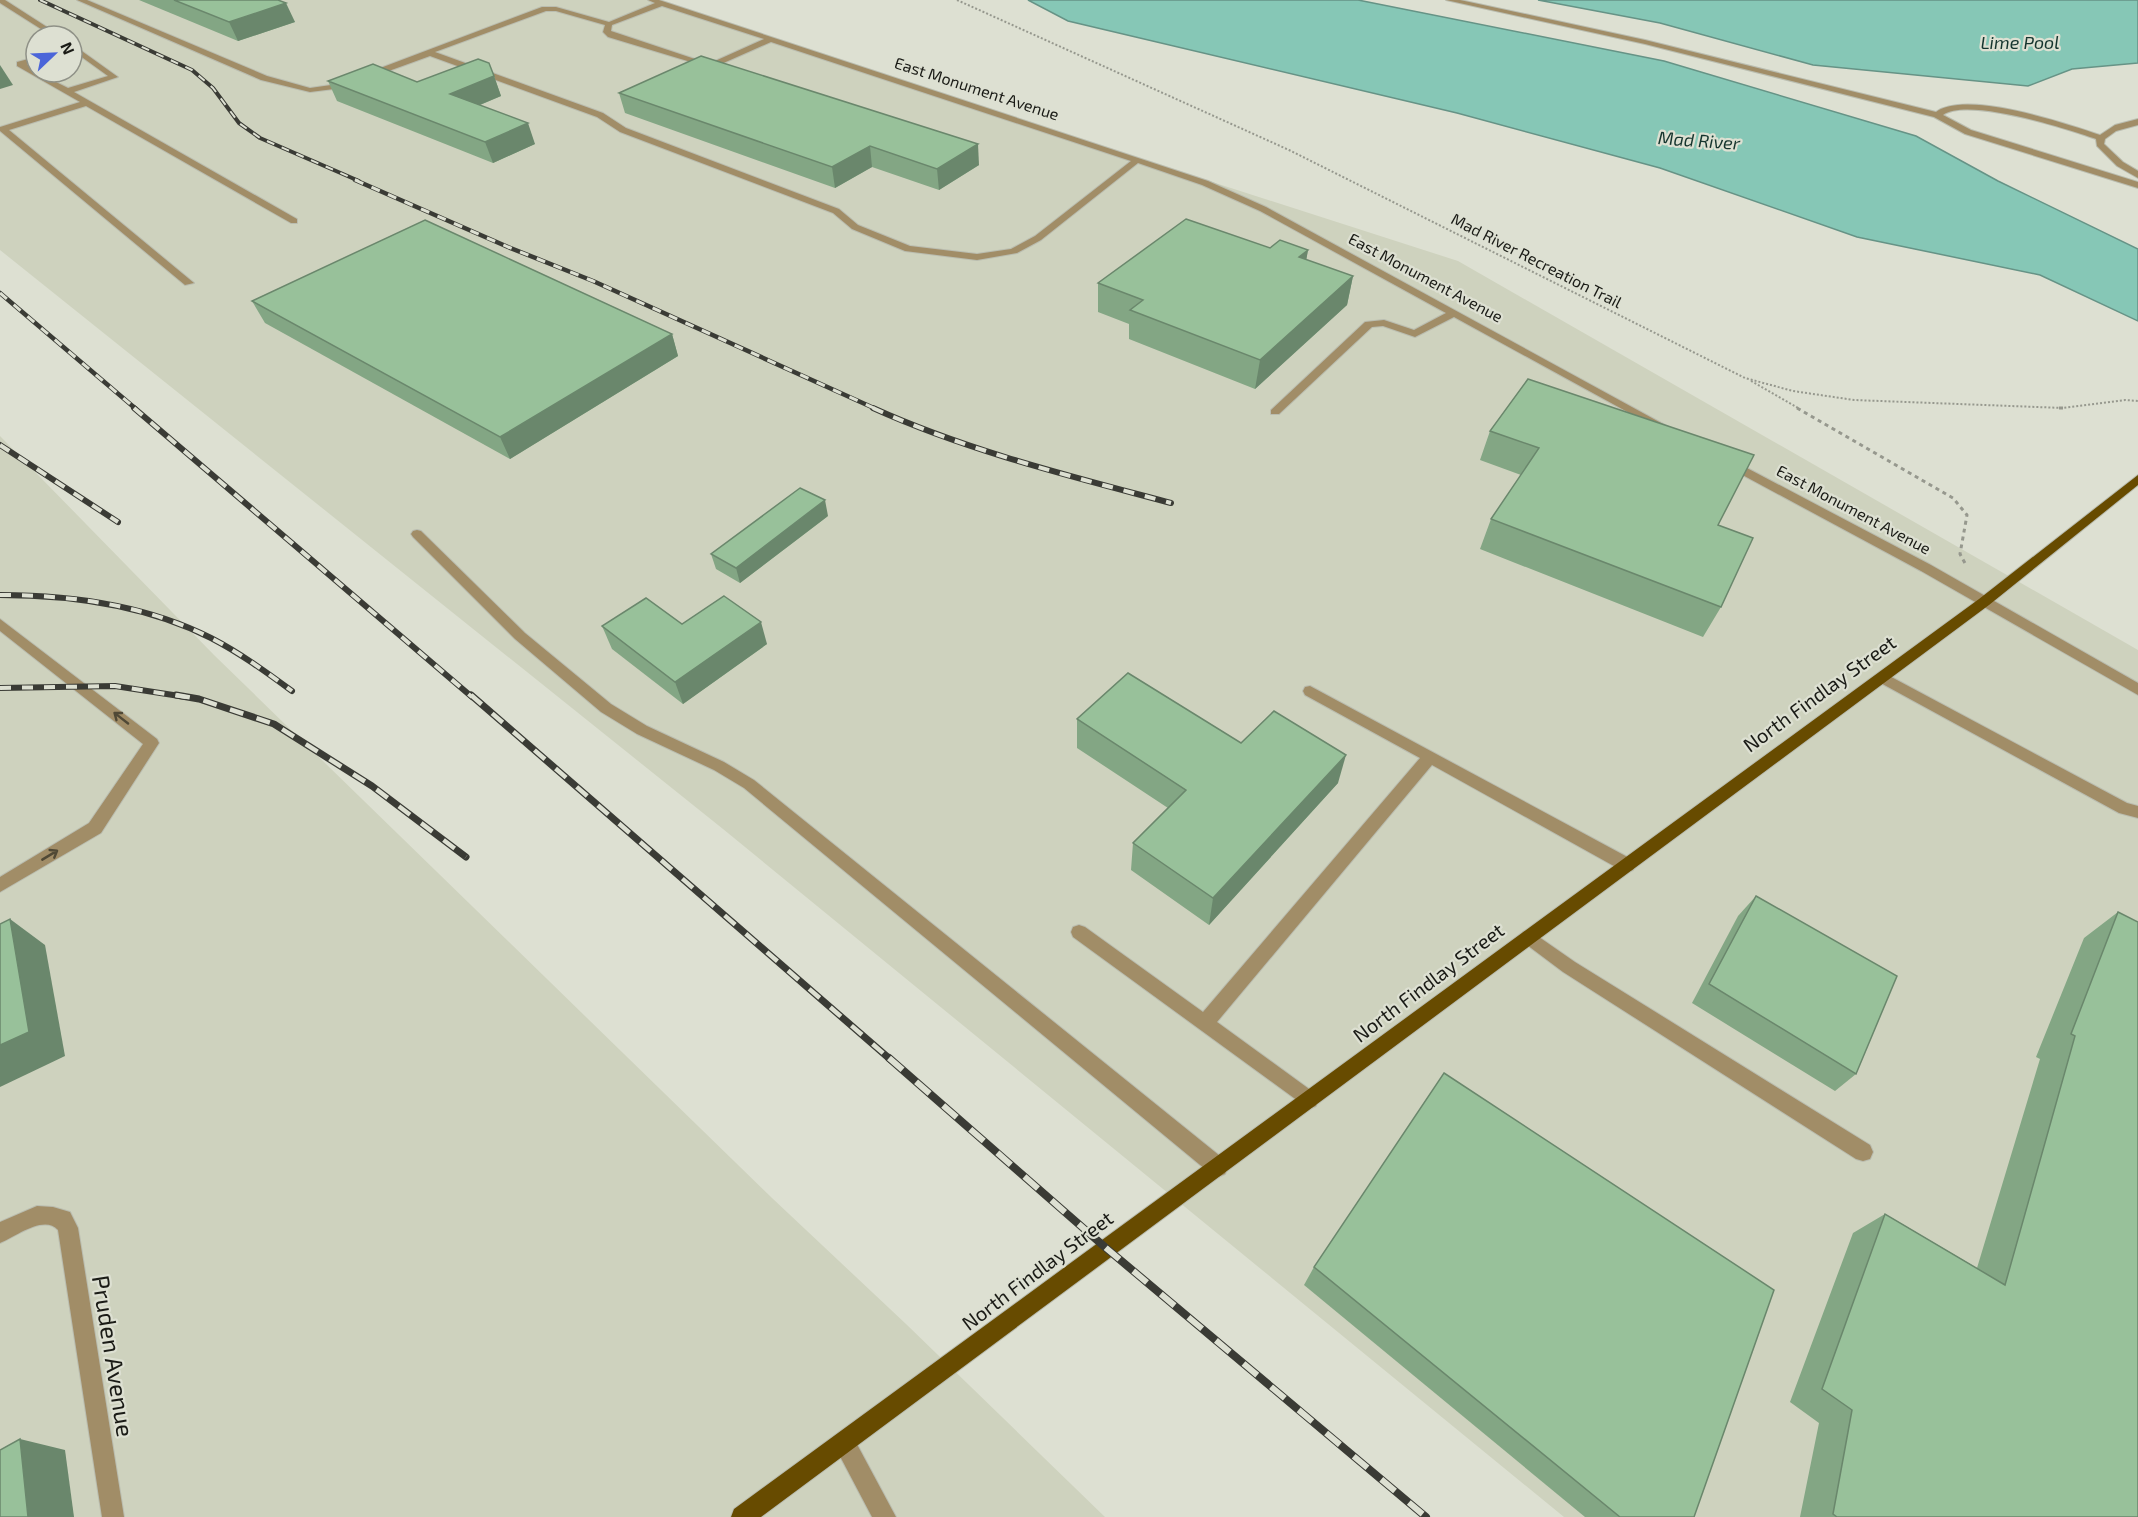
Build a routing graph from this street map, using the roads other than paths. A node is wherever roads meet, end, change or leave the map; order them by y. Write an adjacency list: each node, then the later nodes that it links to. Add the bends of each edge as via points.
1 (0, 0): 5 (street)
2 (81, 0): 8 (street, via 264,78 310,90 339,86)
3 (1450, 0): 13 (street, via 1645,42)
4 (657, 2): 6 (street); 7 (street, East Monument Avenue)
5 (38, 24)
6 (609, 24): 7 (street, via 607,32 611,35 704,64 716,63); 8 (street, via 545,9)
7 (771, 39): 16 (street, East Monument Avenue)
8 (430, 53): 16 (street, via 600,115 623,130 836,211 855,227 908,249 977,257 1014,251 1038,238)
9 (84, 56): 11 (street, via 114,77)
10 (55, 84): 11 (street)
11 (67, 91): 12 (street)
12 (87, 103): 19 (street); 20 (street, via 3,129)
13 (1937, 115): 15 (street, via 1942,108 1991,109); 18 (street, via 1968,132)
14 (2138, 122): 15 (street, via 2108,131)
15 (2101, 138): 17 (street, via 2100,144 2108,153)
16 (1137, 159): 21 (street, East Monument Avenue, via 1263,209)
17 (2138, 176)
18 (2138, 185)
19 (294, 221)
20 (189, 283)
21 (1454, 313): 22 (street, via 1415,334 1384,323 1369,324); 23 (street, East Monument Avenue)
22 (1275, 412)
23 (1678, 436)
24 (1720, 458): 27 (street, East Monument Avenue)
25 (2138, 479): 27 (main road, North Findlay Street)
26 (417, 534): 41 (street, via 520,636 606,708 749,784)
27 (1984, 602): 29 (main road, North Findlay Street); 30 (street, East Monument Avenue)
28 (0, 624): 35 (street, one-way to 28, via 95,828 152,743)
29 (1882, 677): 33 (street, via 2114,803); 34 (main road, North Findlay Street)
30 (2138, 690)
31 (1310, 691): 32 (street)
32 (1430, 756): 34 (street); 38 (street)
33 (2138, 812)
34 (1627, 865): 37 (main road, North Findlay Street)
35 (0, 885)
36 (1079, 932): 38 (street)
37 (1529, 937): 39 (main road, North Findlay Street); 40 (street, via 1569,967)
38 (1204, 1024): 39 (street)
39 (1309, 1100): 41 (main road, North Findlay Street)
40 (1863, 1152)
41 (1218, 1167): 43 (main road, North Findlay Street)
42 (0, 1233): 44 (street, Pruden Avenue, via 33,1216 48,1214 63,1219 68,1228)
43 (844, 1443): 45 (main road, North Findlay Street); 46 (street)
44 (113, 1517)
45 (742, 1517)
46 (885, 1517)

